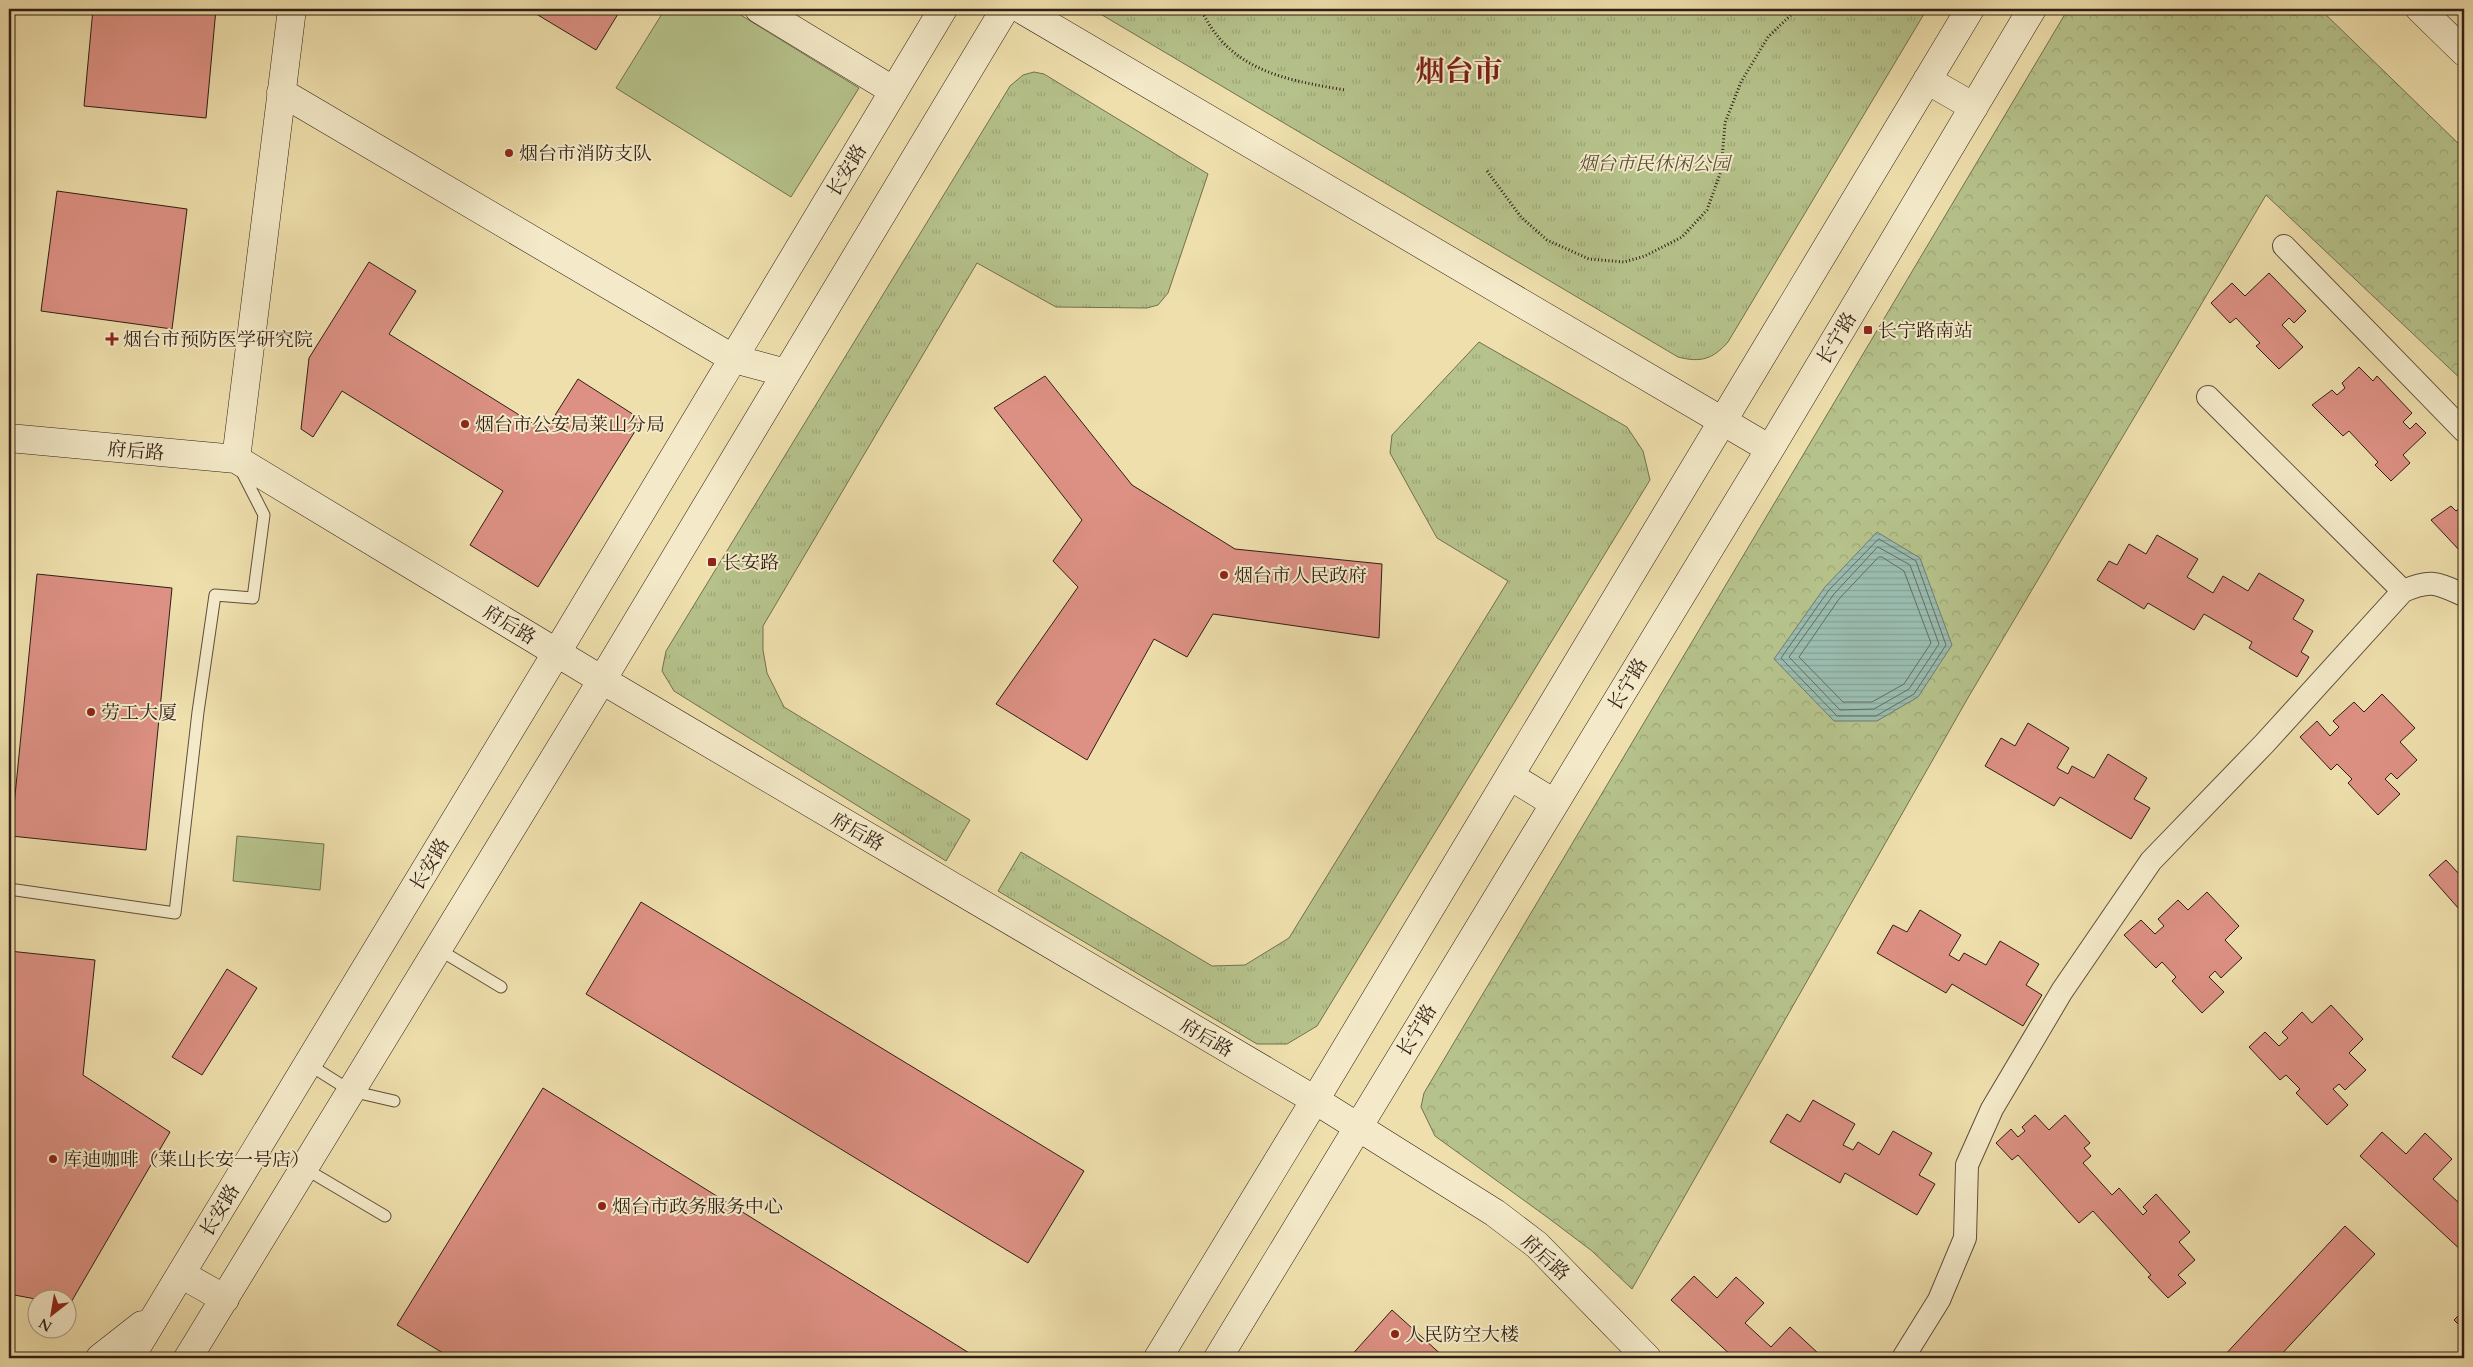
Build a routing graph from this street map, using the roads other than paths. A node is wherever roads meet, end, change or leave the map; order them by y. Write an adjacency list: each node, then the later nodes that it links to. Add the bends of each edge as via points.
1 (292, 9): 12 (street)
2 (759, 9): 11 (street)
3 (943, 9): 11 (street, 长安路)
4 (1005, 9): 16 (street)
5 (1021, 9): 18 (street)
6 (1970, 9): 10 (street)
7 (2032, 9): 13 (street, 长宁路)
8 (2420, 9): 9 (street)
9 (2464, 52)
10 (1928, 80): 13 (street); 18 (street)
11 (894, 91): 15 (street, 长安路)
12 (281, 92): 15 (street); 22 (street)
13 (1974, 107): 21 (street, 长宁路)
14 (2284, 246): 19 (street)
15 (734, 359): 16 (street); 25 (street, 长安路)
16 (786, 373): 26 (street)
17 (2208, 396): 23 (street)
18 (1723, 421): 21 (street); 27 (street)
19 (2464, 431)
20 (9, 438): 22 (street, 府后路)
21 (1770, 449): 28 (street, 长宁路)
22 (236, 460): 25 (street, 府后路); 29 (lane, via 264,515 253,598 215,595 175,913)
23 (2403, 591): 24 (street, via 2435,582); 48 (street, via 2264,744 2151,861 2062,991 1992,1109 1967,1165 1965,1238 1939,1300)
24 (2464, 595)
25 (557, 652): 26 (street, 府后路); 32 (street, 长安路)
26 (602, 680): 30 (street); 34 (street, 府后路)
27 (1510, 776): 28 (street); 34 (street)
28 (1554, 803): 36 (street, 长宁路)
29 (9, 889)
30 (438, 948): 31 (lane); 33 (street)
31 (501, 987)
32 (308, 1064): 33 (lane); 39 (street, 长安路)
33 (351, 1091): 35 (lane); 37 (street)
34 (1315, 1100): 36 (street, 府后路); 45 (street)
35 (394, 1101)
36 (1357, 1126): 46 (street, 长宁路); 47 (street, 府后路, via 1495,1213 1537,1245)
37 (304, 1168): 38 (lane); 40 (street)
38 (385, 1216)
39 (181, 1274): 40 (street); 41 (street, 长安路)
40 (224, 1299): 44 (street)
41 (161, 1307): 42 (street, via 125,1341); 43 (street, 长安路)
42 (100, 1358)
43 (130, 1358)
44 (188, 1358)
45 (1158, 1358)
46 (1218, 1358)
47 (1647, 1358)
48 (1903, 1358)

